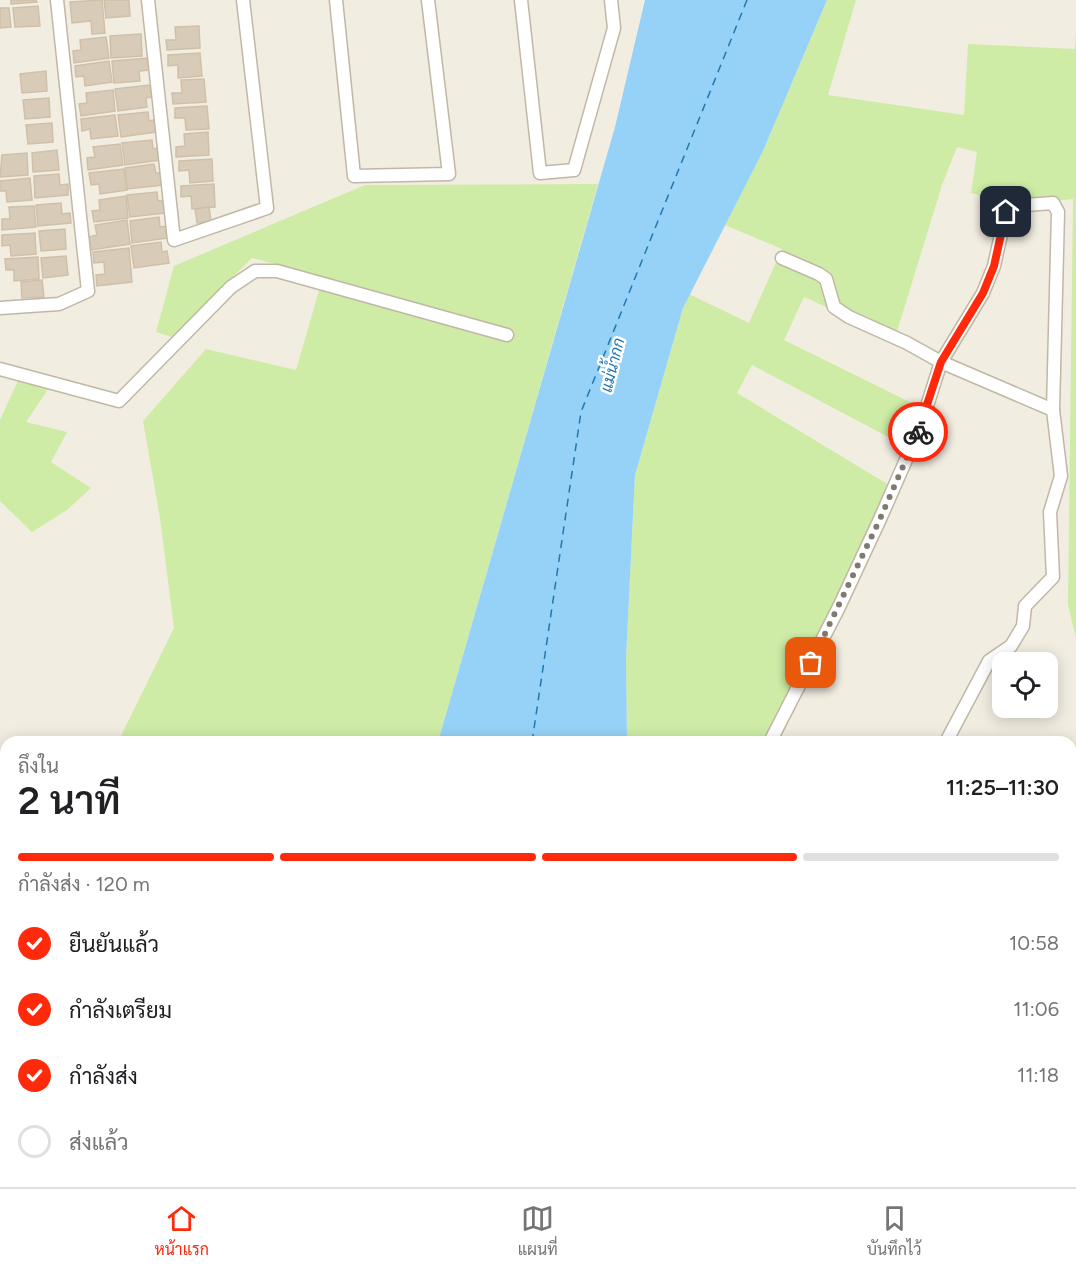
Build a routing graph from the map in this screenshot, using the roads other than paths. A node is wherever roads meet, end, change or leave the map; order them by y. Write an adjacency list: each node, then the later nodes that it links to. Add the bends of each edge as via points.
1 (57, 0): 9 (street, via 88,291 59,304)
2 (148, 0): 3 (street, via 174,240 267,208)
3 (243, 0)
4 (336, 0): 5 (street, via 354,176 449,174)
5 (428, 0)
6 (521, 0): 7 (street, via 540,173 574,170 614,28)
7 (611, 0)
8 (782, 258): 11 (street, via 826,279 834,307 849,317)
9 (0, 309)
10 (507, 335): 12 (street, via 277,271 255,271 231,287 119,401)
11 (941, 362): 13 (street); 13 (street, via 983,293 994,266 1006,212 1012,206 1053,202 1058,212); 14 (street, via 920,428 880,519)
12 (0, 369)
13 (1053, 410): 15 (street, via 1061,476 1050,513 1053,578 1025,606 1023,626 1011,646 989,661)
14 (773, 736)
15 (949, 736)

